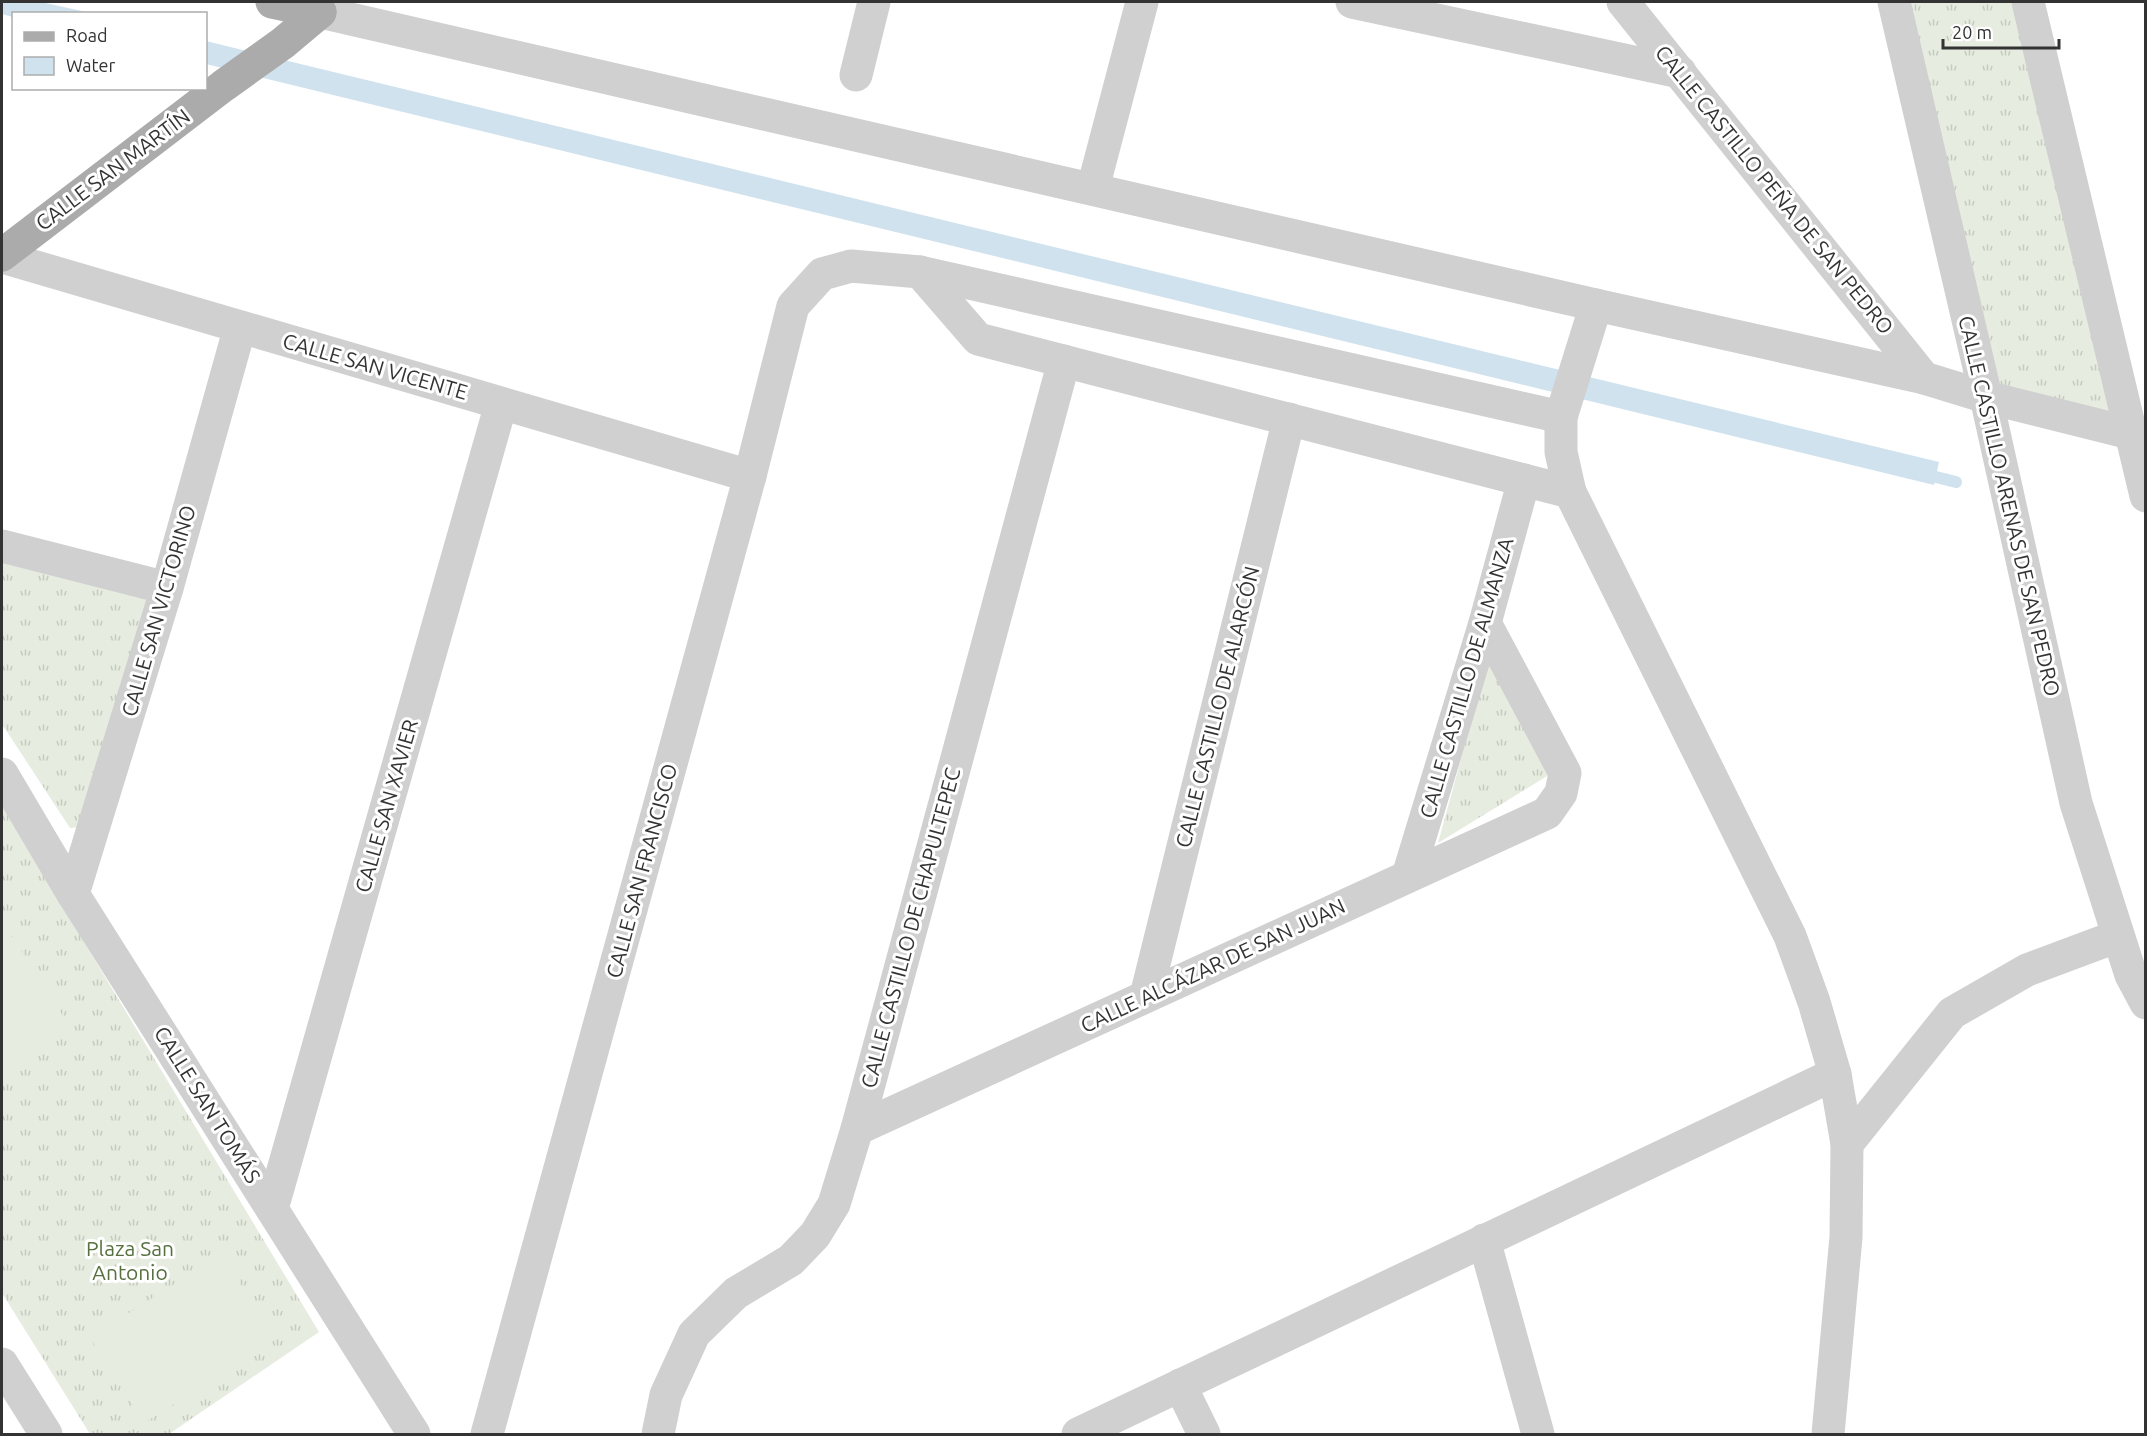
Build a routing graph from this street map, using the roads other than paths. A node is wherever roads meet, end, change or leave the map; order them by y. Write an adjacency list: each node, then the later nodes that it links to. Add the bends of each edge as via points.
1 (272, 2): 8 (main road)
2 (874, 2): 10 (street)
3 (1142, 2): 11 (street)
4 (1352, 2): 9 (street)
5 (1623, 2): 9 (street, CALLE CASTILLO PEÑA DE SAN PEDRO)
6 (1894, 2): 18 (street, CALLE CASTILLO ARENAS DE SAN PEDRO)
7 (2028, 2): 22 (street)
8 (328, 7): 11 (street); 12 (main road, CALLE SAN MARTÍN)
9 (1680, 72): 17 (street, CALLE CASTILLO PEÑA DE SAN PEDRO)
10 (856, 75)
11 (1093, 188): 14 (street)
12 (2, 256): 15 (street, CALLE SAN VICENTE)
13 (920, 272): 16 (street, via 978,339); 20 (street); 23 (street, CALLE SAN FRANCISCO, via 851,266 822,274 793,306)
14 (1596, 305): 17 (street); 20 (street)
15 (240, 327): 19 (street, CALLE SAN VICENTE); 28 (street, CALLE SAN VICTORINO)
16 (1064, 361): 21 (street); 37 (street, CALLE CASTILLO DE CHAPULTEPEC)
17 (1924, 378): 18 (street)
18 (1986, 397): 22 (street); 33 (street, CALLE CASTILLO ARENAS DE SAN PEDRO, via 2076,803)
19 (501, 404): 23 (street, CALLE SAN VICENTE); 39 (street, CALLE SAN XAVIER)
20 (1564, 407): 25 (street, via 1561,452)
21 (1289, 419): 24 (street); 34 (street, CALLE CASTILLO DE ALARCÓN)
22 (2137, 435): 26 (street)
23 (750, 476): 45 (street, CALLE SAN FRANCISCO)
24 (1524, 480): 25 (street); 29 (street, CALLE CASTILLO DE ALMANZA)
25 (1570, 492): 36 (street, via 1790,936)
26 (2145, 496)
27 (2, 546): 28 (street)
28 (167, 588): 32 (street, CALLE SAN VICTORINO)
29 (1485, 622): 31 (street, CALLE CASTILLO DE ALMANZA); 31 (street, CALLE ALCÁZAR DE SAN JUAN, via 1565,773 1561,793 1547,813)
30 (2, 774): 32 (street, CALLE SAN TOMÁS)
31 (1408, 876): 34 (street, CALLE ALCÁZAR DE SAN JUAN)
32 (74, 894): 39 (street, CALLE SAN TOMÁS)
33 (2118, 936): 35 (street, CALLE CASTILLO ARENAS DE SAN PEDRO); 38 (street, via 2027,970 1952,1012)
34 (1146, 996): 37 (street, CALLE ALCÁZAR DE SAN JUAN)
35 (2145, 1004)
36 (1835, 1074): 38 (street); 40 (street)
37 (857, 1129): 46 (street, CALLE CASTILLO DE CHAPULTEPEC, via 834,1204 815,1235 791,1260 736,1293 694,1334 666,1395)
38 (1847, 1144): 50 (street, via 1846,1237)
39 (272, 1209): 44 (street, CALLE SAN TOMÁS)
40 (1484, 1240): 42 (street); 49 (street)
41 (2, 1364): 43 (street)
42 (1180, 1385): 47 (street); 48 (street)
43 (46, 1434)
44 (414, 1434)
45 (487, 1434)
46 (658, 1434)
47 (1078, 1434)
48 (1204, 1434)
49 (1538, 1434)
50 (1828, 1434)

